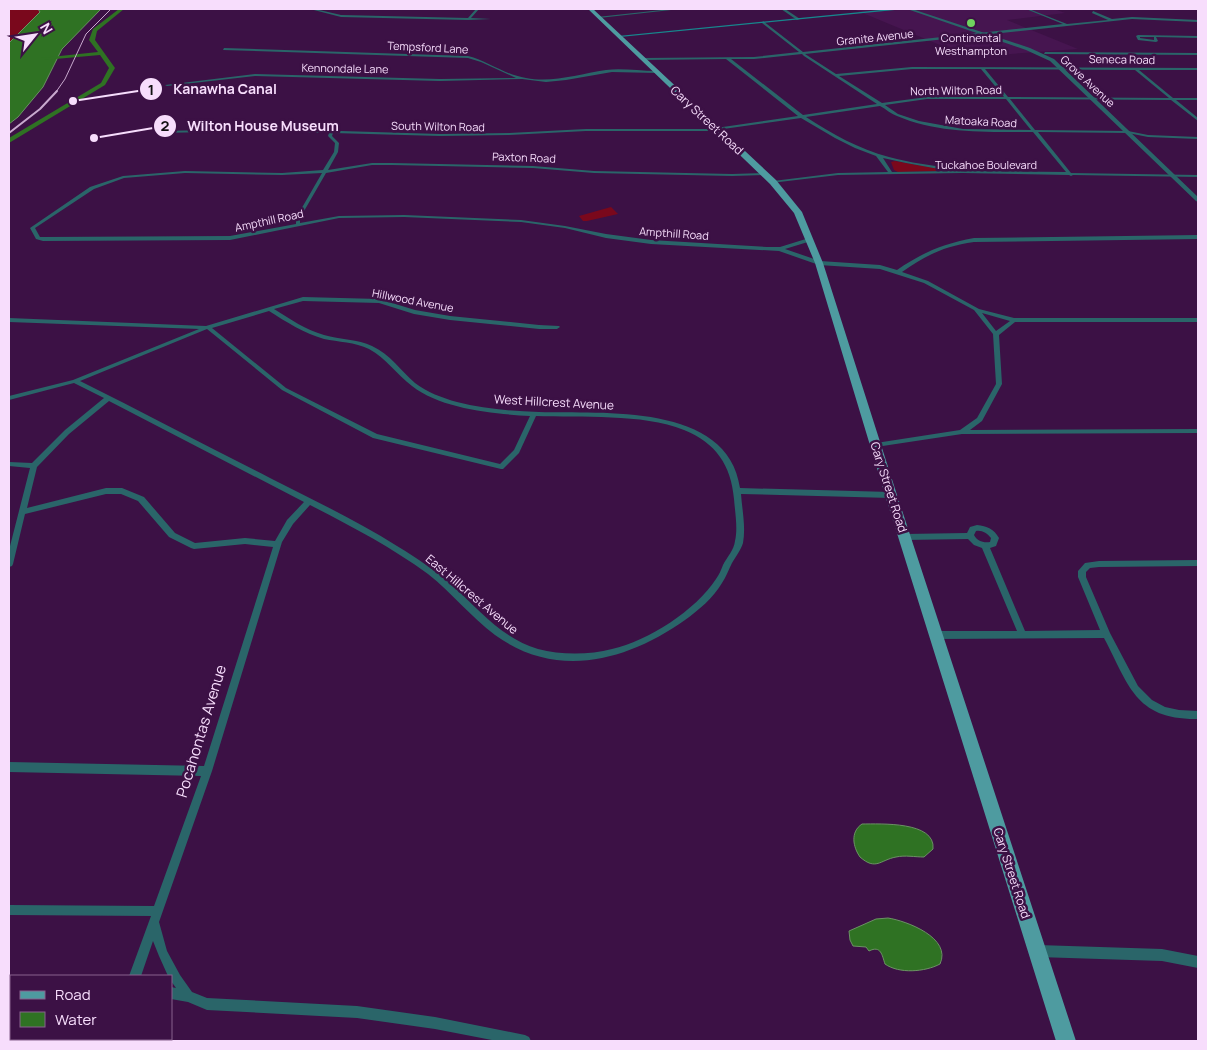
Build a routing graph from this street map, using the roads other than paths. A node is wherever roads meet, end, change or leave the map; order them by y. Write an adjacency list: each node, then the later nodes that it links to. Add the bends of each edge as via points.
1 (312, 9): 14 (street, via 341,16)
2 (478, 9): 14 (street)
3 (590, 9): 11 (main road, Cary Street Road)
4 (678, 9): 11 (street)
5 (783, 9): 13 (street)
6 (904, 9): 13 (main road)
7 (909, 9): 19 (street, Grove Avenue)
8 (915, 9): 19 (street, Grove Avenue)
9 (1027, 9): 18 (street)
10 (1093, 12): 15 (street)
11 (599, 17): 20 (main road, Cary Street Road)
12 (489, 19): 14 (street)
13 (798, 19): 17 (main road)
14 (468, 20)
15 (1111, 20): 16 (street, Granite Avenue); 18 (street, Granite Avenue)
16 (1198, 21)
17 (763, 22): 20 (main road); 24 (street, Matoaka Road)
18 (1067, 25): 19 (street, Granite Avenue)
19 (986, 34): 24 (street, Granite Avenue); 25 (street, Grove Avenue); 30 (street, Grove Avenue, via 1041,54)
20 (620, 36): 27 (main road, Cary Street Road)
21 (1198, 37): 22 (street)
22 (1155, 38): 22 (street, via 1147,37 1138,36 1139,39 1156,41)
23 (224, 49): 35 (street, Tempsford Lane, via 468,57)
24 (804, 53): 28 (street, Granite Avenue); 34 (street, Matoaka Road)
25 (1045, 53): 26 (street); 30 (street, Grove Avenue)
26 (1198, 54)
27 (643, 59): 28 (street, Granite Avenue); 33 (main road, Cary Street Road)
28 (728, 59): 42 (street)
29 (982, 68): 30 (street, Seneca Road); 34 (street, Seneca Road, via 898,68); 37 (street)
30 (1064, 68): 31 (street, Seneca Road); 38 (street, Grove Avenue)
31 (1135, 68): 32 (street, Seneca Road); 39 (street)
32 (1198, 69)
33 (656, 72): 35 (street, Tempsford Lane, via 608,71 574,78); 44 (main road, Cary Street Road)
34 (836, 75): 41 (street, Matoaka Road)
35 (524, 79): 36 (street, Kennondale Lane, via 255,75)
36 (167, 86)
37 (1006, 98): 38 (street, North Wilton Road); 41 (street, North Wilton Road, via 927,98); 47 (street)
38 (1096, 98): 39 (street, North Wilton Road); 48 (street, Grove Avenue); 49 (street, Grove Avenue)
39 (1173, 99): 40 (street, North Wilton Road); 43 (street)
40 (1198, 99)
41 (880, 104): 42 (street, North Wilton Road); 47 (street, Matoaka Road, via 905,118 932,126)
42 (801, 116): 44 (street, North Wilton Road); 51 (street, via 831,135)
43 (1198, 120)
44 (717, 129): 46 (street, South Wilton Road, via 479,135); 60 (main road, Cary Street Road)
45 (158, 132): 46 (street, South Wilton Road)
46 (331, 132): 52 (street, via 337,146)
47 (1036, 132): 48 (street, Matoaka Road); 56 (street)
48 (1128, 132): 49 (street, Matoaka Road); 57 (street, Grove Avenue)
49 (1137, 135): 50 (street, Matoaka Road); 58 (street, Grove Avenue)
50 (1198, 138)
51 (878, 156): 53 (street); 55 (street)
52 (325, 171): 54 (street, Paxton Road); 60 (street, Paxton Road, via 392,164); 63 (street, via 298,218)
53 (962, 172): 55 (street, Tuckahoe Boulevard); 56 (street, Tuckahoe Boulevard)
54 (282, 174): 63 (street, Ampthill Road, via 185,172 123,177 92,188 32,228 38,238 43,239 215,239)
55 (891, 174): 60 (street, Tuckahoe Boulevard)
56 (1072, 175): 57 (street, Tuckahoe Boulevard)
57 (1173, 175): 58 (street, Tuckahoe Boulevard); 62 (street, Grove Avenue)
58 (1180, 175): 59 (street, Tuckahoe Boulevard); 61 (street, Grove Avenue)
59 (1198, 176)
60 (769, 178): 65 (main road, Cary Street Road, via 797,209)
61 (1198, 193)
62 (1198, 200)
63 (298, 225): 66 (street, Ampthill Road, via 356,216 493,219 542,223 651,242)
64 (1198, 237): 68 (street, via 974,240 929,251)
65 (809, 240): 66 (street, Ampthill Road); 67 (main road, Cary Street Road)
66 (780, 249): 67 (street, Ampthill Road)
67 (819, 264): 68 (street, Ampthill Road, via 854,265); 83 (main road, Cary Street Road)
68 (898, 272): 70 (street, Ampthill Road, via 926,282)
69 (270, 310): 74 (street, Hillwood Avenue); 75 (street, Hillwood Avenue, via 303,299 379,301 414,312 450,318); 80 (street, West Hillcrest Avenue, via 321,335 370,347 413,386 429,394 452,403)
70 (976, 310): 72 (street); 76 (street)
71 (9, 320): 74 (street)
72 (1014, 320): 73 (street); 76 (street)
73 (1198, 320)
74 (208, 327): 77 (street); 80 (street, via 284,389 375,436 501,467 517,451)
75 (557, 327)
76 (996, 334): 82 (street, via 999,384 980,419)
77 (74, 381): 78 (street); 79 (street, East Hillcrest Avenue)
78 (9, 398)
79 (107, 399): 85 (street, via 67,432); 88 (street, East Hillcrest Avenue)
80 (534, 414): 86 (street, West Hillcrest Avenue, via 636,417 687,428 712,442 723,454 734,474)
81 (1198, 430): 82 (street)
82 (962, 432): 83 (street)
83 (876, 445): 87 (main road, Cary Street Road)
84 (9, 464): 85 (street)
85 (34, 466): 89 (street)
86 (738, 491): 87 (street); 88 (street, East Hillcrest Avenue, via 739,543 719,582 707,597 664,630 620,651 565,656 538,653 503,637 439,579 407,555)
87 (891, 495): 91 (main road, Cary Street Road)
88 (309, 502): 92 (street, Pocahontas Avenue, via 290,522)
89 (23, 512): 92 (street, via 106,490 122,491 141,500 172,535 194,546 246,541); 95 (street)
90 (971, 536): 91 (street); 93 (street, via 975,542); 93 (street, via 977,528 990,532 995,542)
91 (905, 537): 98 (main road, Cary Street Road)
92 (277, 544): 101 (street, Pocahontas Avenue)
93 (985, 546): 96 (street)
94 (1198, 563): 97 (street, via 1099,564 1084,568 1082,577)
95 (9, 564)
96 (1022, 633): 97 (street); 98 (street)
97 (1106, 634): 99 (street, via 1141,696 1165,712)
98 (936, 635): 104 (main road, Cary Street Road)
99 (1198, 715)
100 (9, 767): 101 (street)
101 (207, 771): 103 (street, Pocahontas Avenue)
102 (9, 910): 103 (street)
103 (156, 916): 106 (street, Pocahontas Avenue); 108 (street, via 157,940 163,956)
104 (1038, 951): 105 (street, via 1162,955); 110 (main road, Cary Street Road)
105 (1198, 962)
106 (135, 975)
107 (172, 993): 108 (street)
108 (188, 996): 109 (street, via 207,1004 357,1012)
109 (525, 1041)
110 (1066, 1041)

